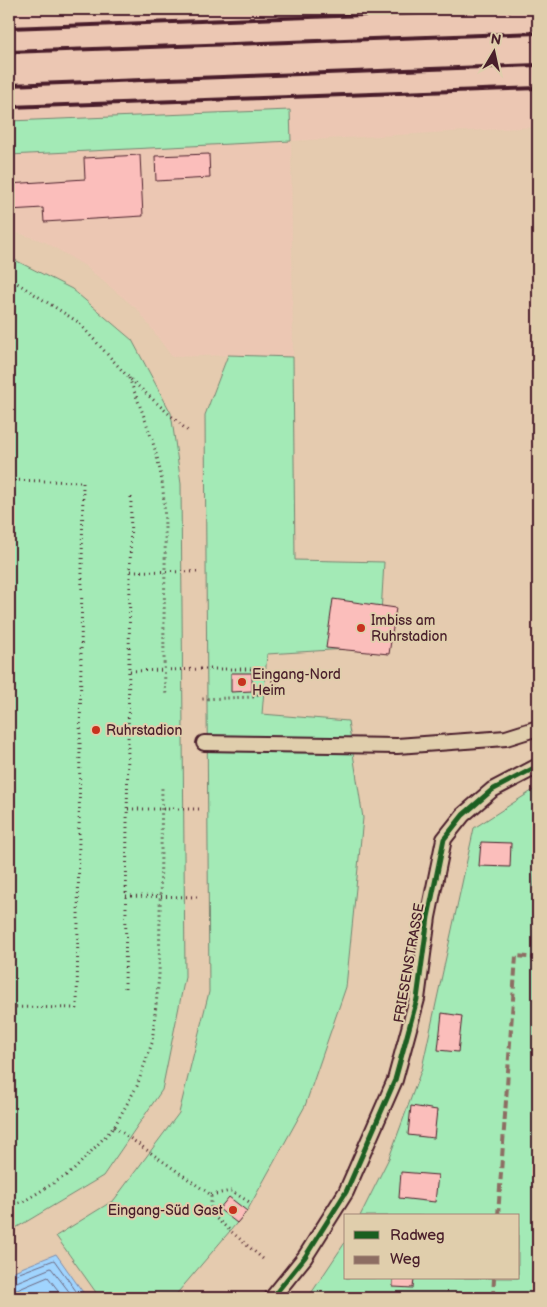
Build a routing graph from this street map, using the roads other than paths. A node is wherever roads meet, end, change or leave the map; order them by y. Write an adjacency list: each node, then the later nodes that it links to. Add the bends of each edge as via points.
1 (538, 728): 2 (lane, via 506,738 397,746)
2 (204, 744)
3 (538, 766): 4 (lane, FRIESENSTRASSE, via 492,790 463,815 444,839 428,917 417,999 395,1080 346,1192 305,1257)
4 (272, 1298)

